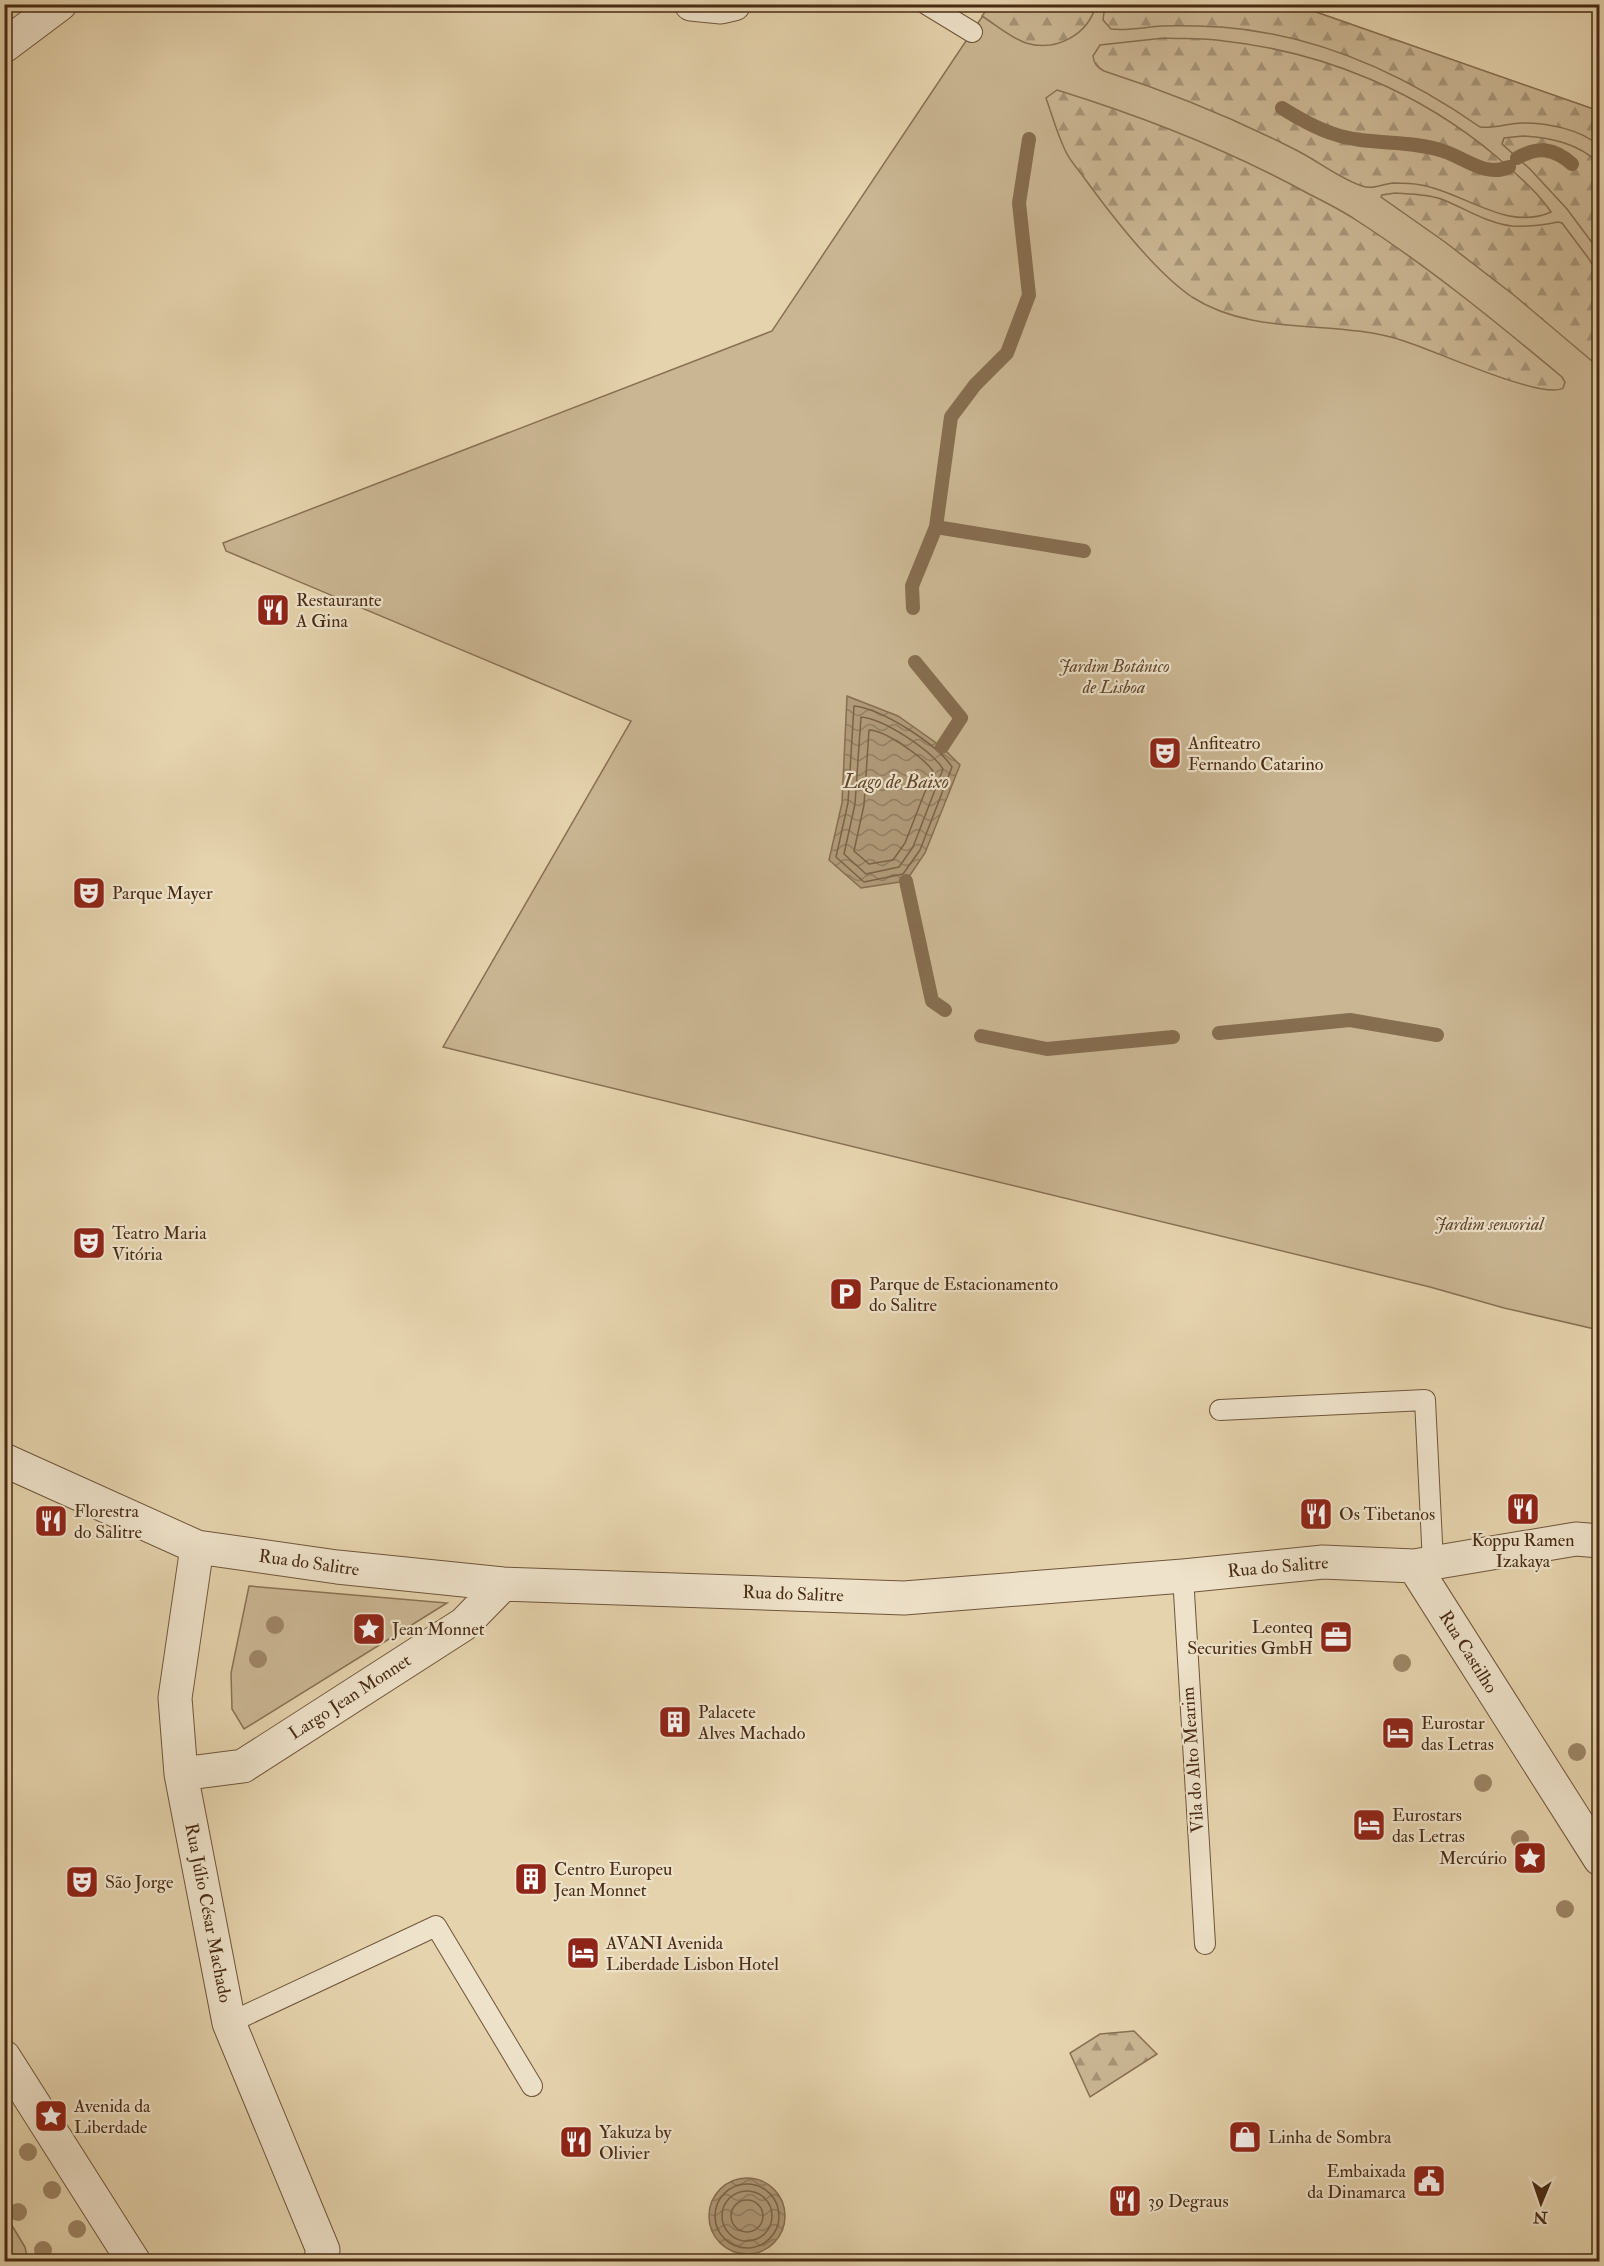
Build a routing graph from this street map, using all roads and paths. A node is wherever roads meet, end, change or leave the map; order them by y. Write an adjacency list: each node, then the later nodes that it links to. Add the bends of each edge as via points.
1 (60, 4): 6 (street)
2 (691, 4): 3 (street)
3 (734, 4)
4 (926, 4): 5 (lane)
5 (972, 32)
6 (10, 34)
7 (1220, 1410): 11 (lane, via 1425,1400)
8 (4, 1460): 10 (street, Rua do Salitre)
9 (1599, 1541): 11 (street, Rua do Salitre, via 1576,1539)
10 (197, 1547): 13 (street, Rua do Salitre); 14 (street, Rua Júlio César Machado, via 175,1698)
11 (1423, 1565): 12 (street, Rua do Salitre, via 1323,1562); 15 (street, Rua Castilho)
12 (1182, 1576): 13 (street, Rua do Salitre, via 904,1598); 16 (lane, Vila do Alto Mearim)
13 (502, 1584): 14 (street, Largo Jean Monnet, via 464,1624 243,1766)
14 (181, 1774): 17 (street, Rua Júlio César Machado)
15 (1599, 1859)
16 (1205, 1944)
17 (229, 2022): 19 (lane, via 436,1926); 21 (street, Rua Júlio César Machado, via 323,2250)
18 (4, 2057): 20 (street)
19 (532, 2086)
20 (134, 2262)
21 (320, 2262)

